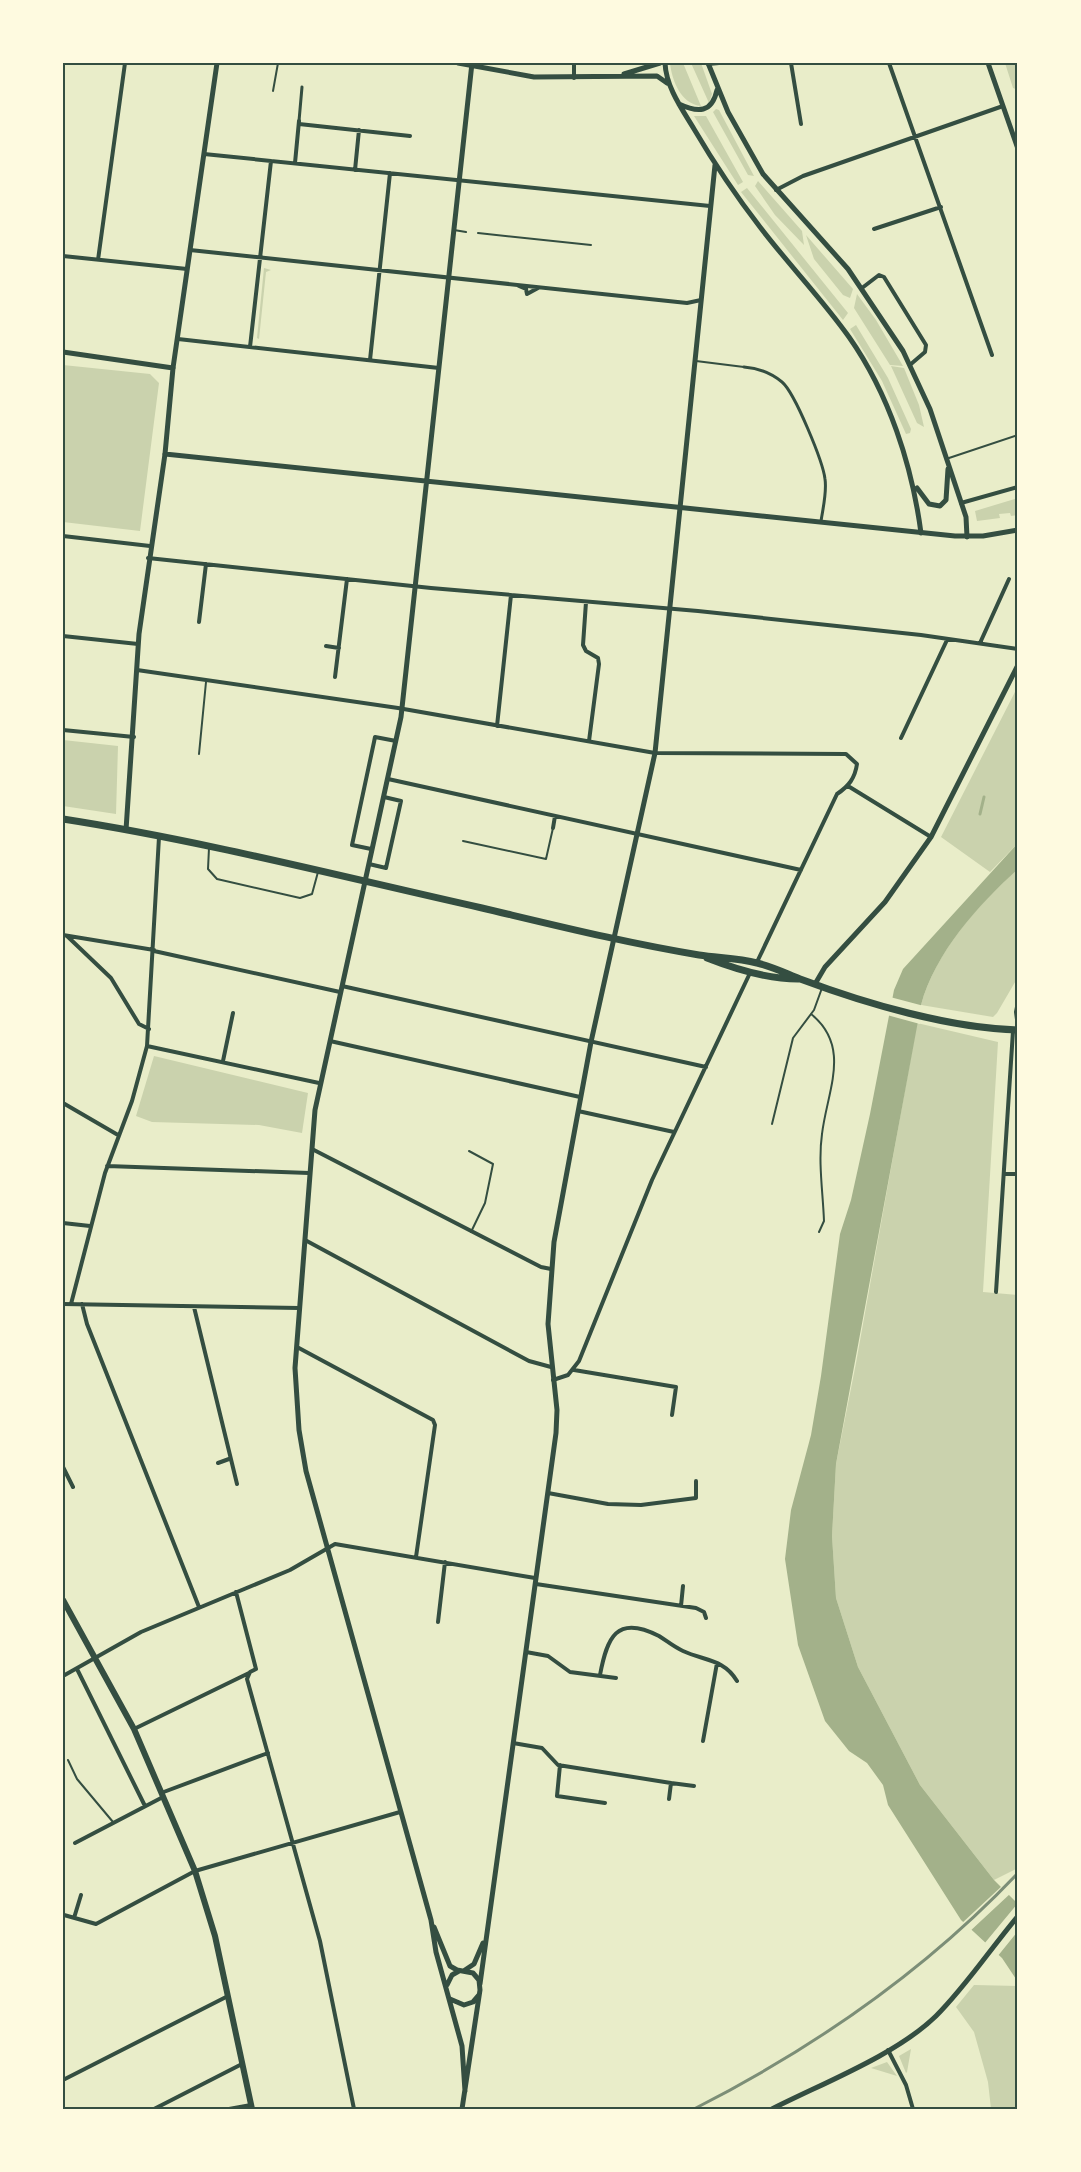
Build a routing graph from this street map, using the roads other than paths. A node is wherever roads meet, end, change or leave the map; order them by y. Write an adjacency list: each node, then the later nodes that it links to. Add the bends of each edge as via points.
1 (124, 63): 46 (street)
2 (217, 63): 28 (street)
3 (278, 63): 19 (lane)
4 (458, 63): 12 (street)
5 (574, 63): 15 (street)
6 (660, 63): 14 (street)
7 (708, 63): 8 (street); 18 (street)
8 (719, 63)
9 (791, 63): 23 (street)
10 (889, 63): 26 (street)
11 (988, 63): 21 (street)
12 (472, 64): 15 (street, via 522,76); 34 (street)
13 (665, 66): 16 (street)
14 (617, 76): 15 (street); 16 (street, via 660,77)
15 (574, 78)
16 (670, 86): 20 (street)
17 (303, 87): 22 (street)
18 (717, 90): 20 (street, via 707,109 696,111); 35 (street, via 745,145)
19 (273, 91)
20 (679, 104): 31 (street)
21 (1004, 106): 26 (street); 27 (street)
22 (299, 123): 24 (street); 30 (street)
23 (801, 124)
24 (359, 130): 25 (street); 32 (street)
25 (410, 136)
26 (916, 136): 35 (street, via 789,181); 37 (street)
27 (1018, 149)
28 (204, 154): 29 (street); 43 (street)
29 (271, 161): 30 (street); 45 (street)
30 (295, 163): 32 (street)
31 (715, 165): 36 (street); 68 (street, via 850,338 886,409)
32 (355, 170): 33 (street)
33 (390, 173): 34 (street); 48 (street)
34 (459, 180): 36 (street); 39 (street)
35 (776, 190): 52 (street)
36 (711, 206): 53 (street)
37 (941, 207): 38 (street); 57 (street)
38 (874, 229)
39 (454, 230): 40 (lane); 49 (street)
40 (466, 232)
41 (478, 233): 42 (lane)
42 (591, 245)
43 (190, 250): 45 (street); 47 (street)
44 (63, 256): 46 (street)
45 (260, 258): 48 (street); 55 (street)
46 (98, 260): 47 (street)
47 (187, 269): 54 (street)
48 (380, 270): 49 (street); 58 (street)
49 (449, 277): 50 (street); 63 (street)
50 (507, 283): 51 (street); 51 (street, via 523,287 527,294)
51 (543, 287): 53 (street, via 687,303)
52 (862, 288): 60 (street); 60 (street, via 879,275 884,277 926,345 925,352)
53 (701, 300): 59 (street)
54 (178, 339): 55 (street); 62 (street)
55 (250, 347): 58 (street)
56 (63, 352): 62 (street)
57 (992, 355)
58 (370, 360): 63 (street)
59 (696, 361): 61 (lane); 71 (street)
60 (910, 364): 66 (street)
61 (744, 367): 72 (street, via 760,368 782,382 794,400 826,480)
62 (173, 368): 65 (street)
63 (440, 368): 67 (street)
64 (1018, 435): 66 (lane)
65 (165, 454): 67 (street); 77 (street)
66 (947, 462): 68 (street, via 946,500 938,507 926,501); 70 (street)
67 (427, 481): 71 (street); 82 (street)
68 (914, 483): 74 (street)
69 (1018, 487): 70 (street)
70 (961, 503): 76 (street)
71 (682, 508): 72 (street); 85 (street)
72 (821, 523): 74 (street)
73 (1018, 531): 76 (street)
74 (921, 532): 76 (street)
75 (63, 536): 77 (street)
76 (967, 537)
77 (150, 546): 78 (street)
78 (148, 558): 79 (street); 90 (street)
79 (206, 564): 80 (street); 86 (street)
80 (347, 579): 82 (street); 92 (street)
81 (1009, 579): 89 (street)
82 (416, 586): 83 (street); 98 (street)
83 (511, 595): 84 (street); 99 (street)
84 (586, 602): 85 (street); 104 (street, via 583,645 598,658 599,664)
85 (672, 608): 88 (street); 105 (street)
86 (199, 622)
87 (63, 636): 90 (street)
88 (947, 640): 89 (street); 102 (street)
89 (980, 643): 93 (street)
90 (138, 644): 95 (street)
91 (326, 646): 92 (street)
92 (339, 648): 96 (street)
93 (1018, 649)
94 (1018, 665): 116 (street)
95 (137, 670): 97 (street); 101 (street)
96 (335, 676)
97 (206, 679): 98 (street); 106 (lane)
98 (402, 709): 99 (street); 103 (street)
99 (497, 726): 104 (street)
100 (63, 730): 101 (street)
101 (134, 737): 113 (street)
102 (902, 738)
103 (396, 741): 107 (street); 119 (street, via 375,737 351,845)
104 (589, 741): 105 (street)
105 (655, 753): 108 (street, via 842,753 857,764); 114 (street)
106 (199, 754)
107 (388, 779): 109 (street); 110 (street)
108 (848, 786): 116 (street); 121 (street, via 837,794)
109 (384, 797): 119 (street); 120 (street, via 401,801 386,868)
110 (555, 816): 112 (street); 114 (street)
111 (63, 819): 113 (highway)
112 (553, 828): 117 (lane, via 546,859)
113 (126, 830): 115 (highway)
114 (638, 834): 121 (street); 125 (street)
115 (159, 837): 118 (highway); 126 (street)
116 (931, 837): 131 (street, via 885,902 825,967)
117 (464, 841)
118 (209, 848): 122 (highway); 122 (lane, via 207,861 212,876 243,885 303,898 312,894)
119 (371, 849): 120 (street)
120 (368, 864): 123 (street)
121 (801, 870): 128 (street)
122 (318, 872): 123 (highway)
123 (364, 882): 125 (highway); 132 (street)
124 (65, 936): 126 (street); 136 (street, via 111,978 139,1024)
125 (615, 937): 127 (highway); 139 (street)
126 (154, 950): 132 (street); 136 (street)
127 (700, 955): 128 (highway); 129 (highway)
128 (757, 963): 130 (highway)
129 (750, 971): 130 (highway); 142 (street)
130 (800, 979): 131 (highway)
131 (818, 985): 135 (lane); 137 (highway, via 933,1018 984,1028)
132 (341, 989): 138 (street); 139 (street)
133 (1018, 1002): 137 (street)
134 (233, 1013): 141 (street)
135 (811, 1014): 147 (lane, via 793,1038); 159 (lane, via 828,1030 834,1051 822,1135 824,1221)
136 (150, 1029): 140 (street)
137 (1016, 1029): 154 (street)
138 (329, 1041): 143 (street); 144 (street)
139 (591, 1042): 142 (street); 144 (street)
140 (147, 1046): 141 (street); 149 (street)
141 (223, 1061): 143 (street)
142 (706, 1066): 148 (street)
143 (319, 1083): 150 (street)
144 (580, 1097): 146 (street)
145 (63, 1103): 149 (street)
146 (577, 1110): 148 (street); 161 (street)
147 (772, 1124)
148 (674, 1132): 170 (street)
149 (118, 1135): 152 (street)
150 (311, 1148): 153 (street); 158 (street)
151 (469, 1151): 158 (lane, via 493,1164 485,1203)
152 (107, 1166): 153 (street); 157 (street)
153 (309, 1173): 160 (street)
154 (1004, 1174): 155 (street); 162 (street)
155 (1018, 1174)
156 (63, 1223): 157 (street)
157 (90, 1226): 164 (street)
158 (471, 1232): 161 (street)
159 (819, 1232)
160 (304, 1239): 167 (street); 169 (street, via 529,1361)
161 (551, 1269): 169 (street)
162 (996, 1292)
163 (63, 1304): 164 (street)
164 (71, 1304): 165 (street)
165 (82, 1304): 166 (street); 188 (street)
166 (194, 1307): 167 (street); 173 (street)
167 (299, 1308): 168 (street)
168 (296, 1347): 180 (street, via 300,1438); 181 (street, via 433,1420)
169 (551, 1367): 171 (street)
170 (574, 1370): 171 (street); 172 (street, via 676,1387)
171 (553, 1380): 179 (street, via 556,1427)
172 (672, 1415)
173 (230, 1459): 174 (street); 177 (street)
174 (218, 1463)
175 (63, 1467): 178 (street)
176 (696, 1481): 179 (street, via 696,1498 641,1505)
177 (237, 1484)
178 (73, 1487)
179 (548, 1494): 183 (street)
180 (326, 1547): 181 (street, via 342,1545); 185 (street, via 290,1570); 212 (street)
181 (416, 1557): 182 (street)
182 (445, 1562): 183 (street); 190 (street)
183 (535, 1581): 187 (street); 191 (street)
184 (683, 1586): 187 (street)
185 (236, 1592): 188 (street); 195 (street, via 256,1669)
186 (63, 1600): 192 (main road)
187 (681, 1606): 189 (street, via 701,1610)
188 (199, 1607): 192 (street)
189 (706, 1618)
190 (438, 1622)
191 (525, 1652): 196 (street, via 548,1656 570,1672); 202 (street)
192 (96, 1657): 194 (street); 200 (main road)
193 (717, 1663): 196 (street, via 679,1649 648,1631 626,1628 605,1645); 199 (street, via 728,1668); 201 (street)
194 (77, 1669): 197 (street); 211 (street)
195 (250, 1672): 200 (street); 203 (street, via 248,1679)
196 (600, 1675): 198 (street)
197 (63, 1676)
198 (616, 1678)
199 (737, 1681)
200 (134, 1729): 208 (main road)
201 (703, 1742)
202 (512, 1743): 205 (street, via 542,1748); 222 (street)
203 (268, 1753): 208 (street); 215 (street)
204 (68, 1760): 213 (lane, via 77,1779)
205 (560, 1765): 206 (street); 210 (street, via 557,1796)
206 (671, 1783): 207 (street); 209 (street)
207 (693, 1786)
208 (162, 1795): 211 (street); 216 (main road)
209 (669, 1799)
210 (605, 1803)
211 (145, 1806): 213 (street)
212 (400, 1812): 215 (street); 221 (street)
213 (113, 1822): 214 (street)
214 (75, 1843)
215 (294, 1843): 216 (street); 236 (street, via 320,1941)
216 (195, 1871): 220 (street, via 96,1924); 227 (main road, via 210,1914)
217 (81, 1895): 220 (street)
218 (64, 1915): 220 (street)
219 (1018, 1916): 229 (street, via 935,2016)
220 (74, 1918)
221 (431, 1920): 223 (street, via 448,1962); 225 (street)
222 (484, 1939): 223 (street, via 476,1960); 224 (street)
223 (462, 1971): 224 (street, via 476,1976); 225 (street, via 449,1979)
224 (480, 1984): 226 (street)
225 (446, 1987): 228 (street)
226 (480, 1994): 228 (street, via 464,2005); 232 (street)
227 (229, 1996): 230 (main road); 231 (street)
228 (450, 1999): 232 (street, via 463,2052)
229 (888, 2050): 238 (street); 239 (street)
230 (242, 2064): 233 (main road); 234 (street)
231 (63, 2080)
232 (465, 2091): 237 (street)
233 (251, 2107): 235 (street)
234 (154, 2109)
235 (229, 2109)
236 (354, 2109)
237 (462, 2109)
238 (772, 2109)
239 (913, 2109)

